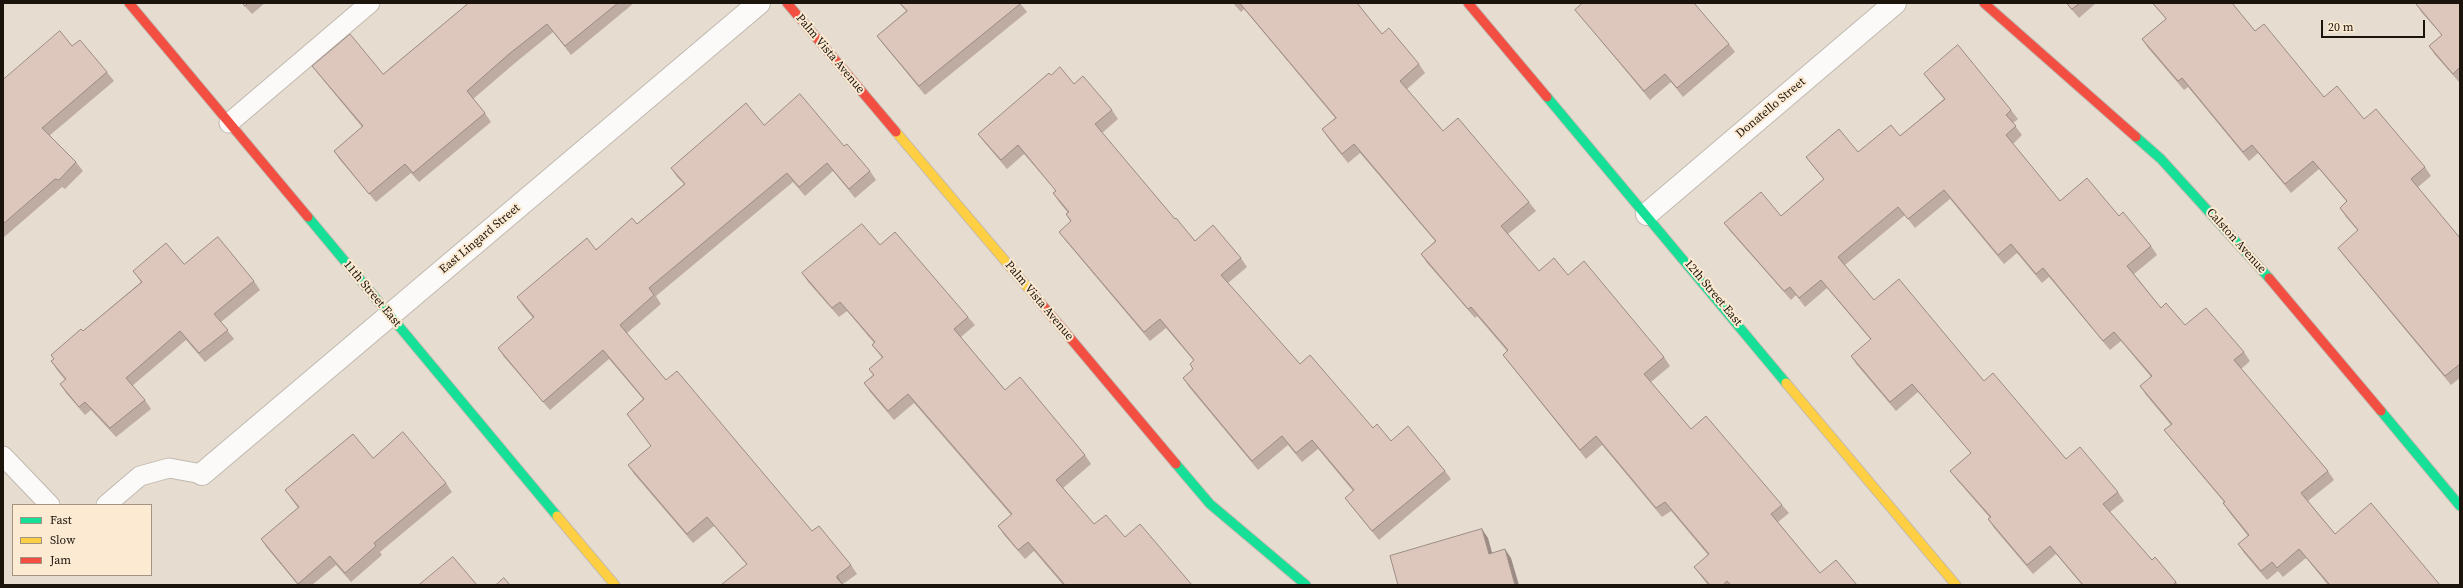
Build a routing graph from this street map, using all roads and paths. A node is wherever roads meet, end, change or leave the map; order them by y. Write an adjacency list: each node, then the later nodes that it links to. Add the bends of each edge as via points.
1 (129, 3): 8 (street, 11th Street East)
2 (370, 3): 8 (lane)
3 (759, 3): 10 (street, East Lingard Street)
4 (787, 3): 17 (street, Palm Vista Avenue, via 1210,504)
5 (1468, 3): 9 (street, 12th Street East)
6 (1895, 3): 9 (street, Donatello Street)
7 (1984, 3): 15 (street, Calston Avenue, via 2161,159 2277,286)
8 (229, 123): 10 (street, 11th Street East)
9 (1647, 214): 18 (street, 12th Street East)
10 (390, 315): 12 (street, East Lingard Street); 16 (street, 11th Street East)
11 (3, 456): 13 (lane)
12 (202, 474): 14 (lane, via 169,468 140,476)
13 (49, 504)
14 (107, 504)
15 (2460, 506)
16 (615, 585)
17 (1306, 585)
18 (1956, 585)

